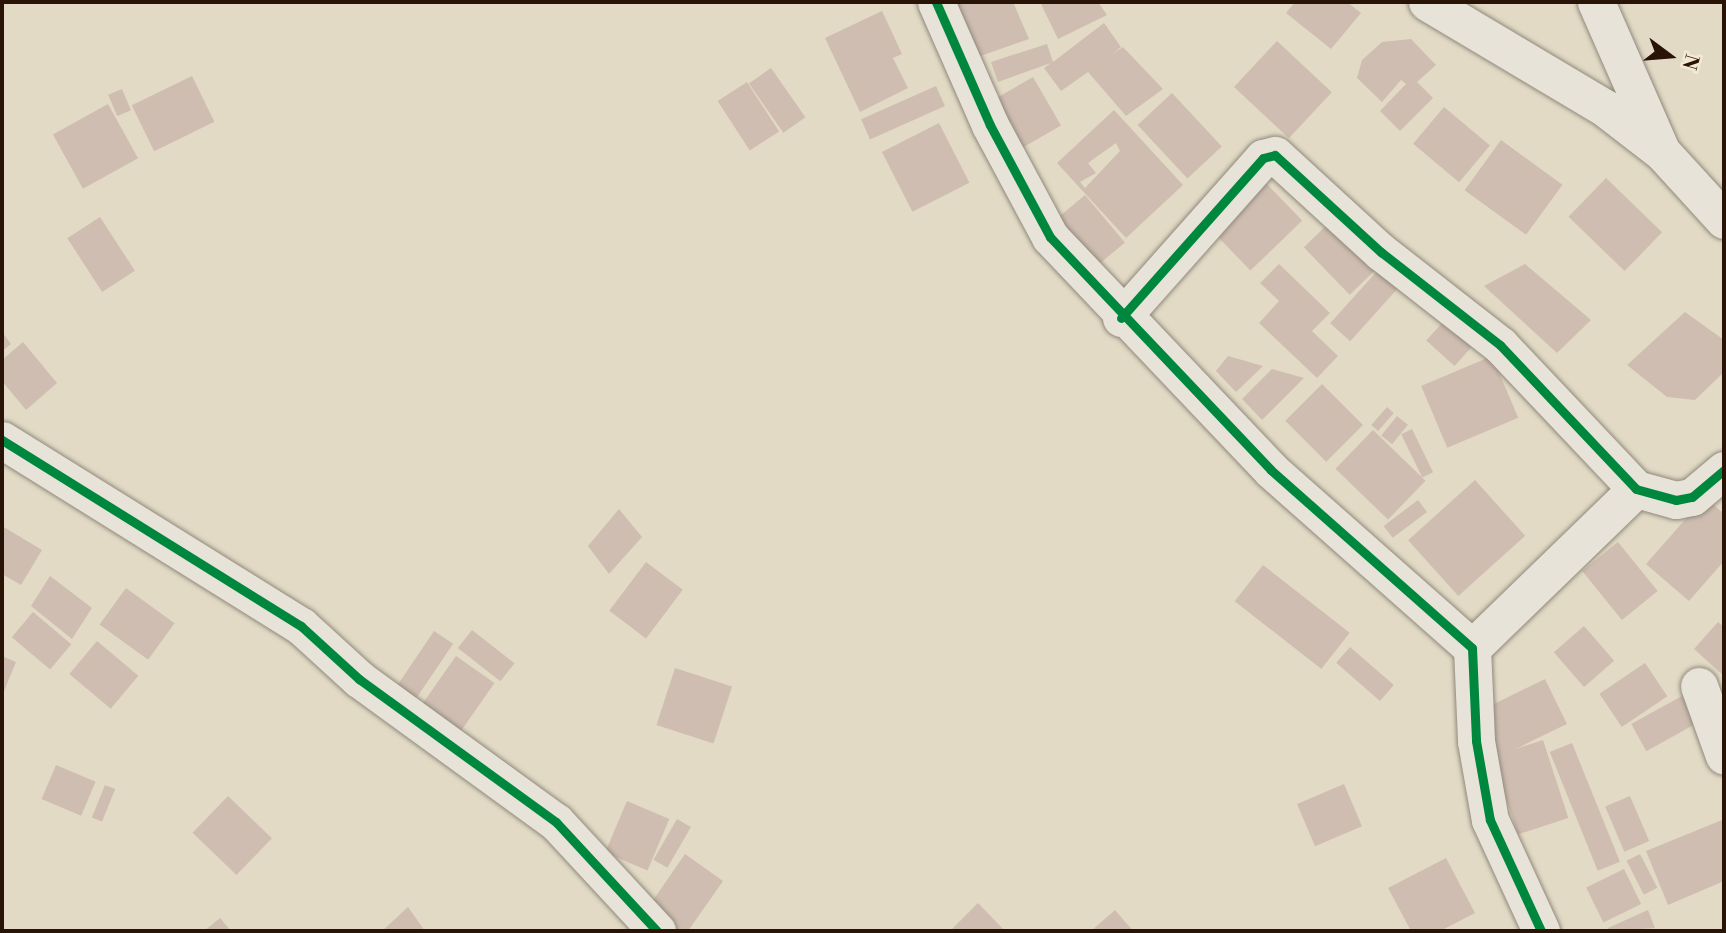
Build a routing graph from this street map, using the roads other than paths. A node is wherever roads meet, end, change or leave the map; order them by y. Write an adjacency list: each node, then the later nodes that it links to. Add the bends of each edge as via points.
1 (936, 2): 6 (street, via 990,125 1050,237)
2 (1427, 2): 4 (street, via 1605,108)
3 (1596, 2): 4 (street)
4 (1662, 152): 5 (street)
5 (1724, 220)
6 (1121, 318): 9 (street, via 1263,158 1275,155 1381,252 1500,345); 10 (street, via 1271,470)
7 (2, 440): 13 (street, via 301,626 359,679 556,822)
8 (1724, 470): 9 (street, via 1692,497 1676,500)
9 (1636, 489): 10 (street)
10 (1472, 648): 14 (street, via 1476,741 1490,820)
11 (1699, 686): 12 (street)
12 (1724, 756)
13 (657, 931)
14 (1541, 931)

